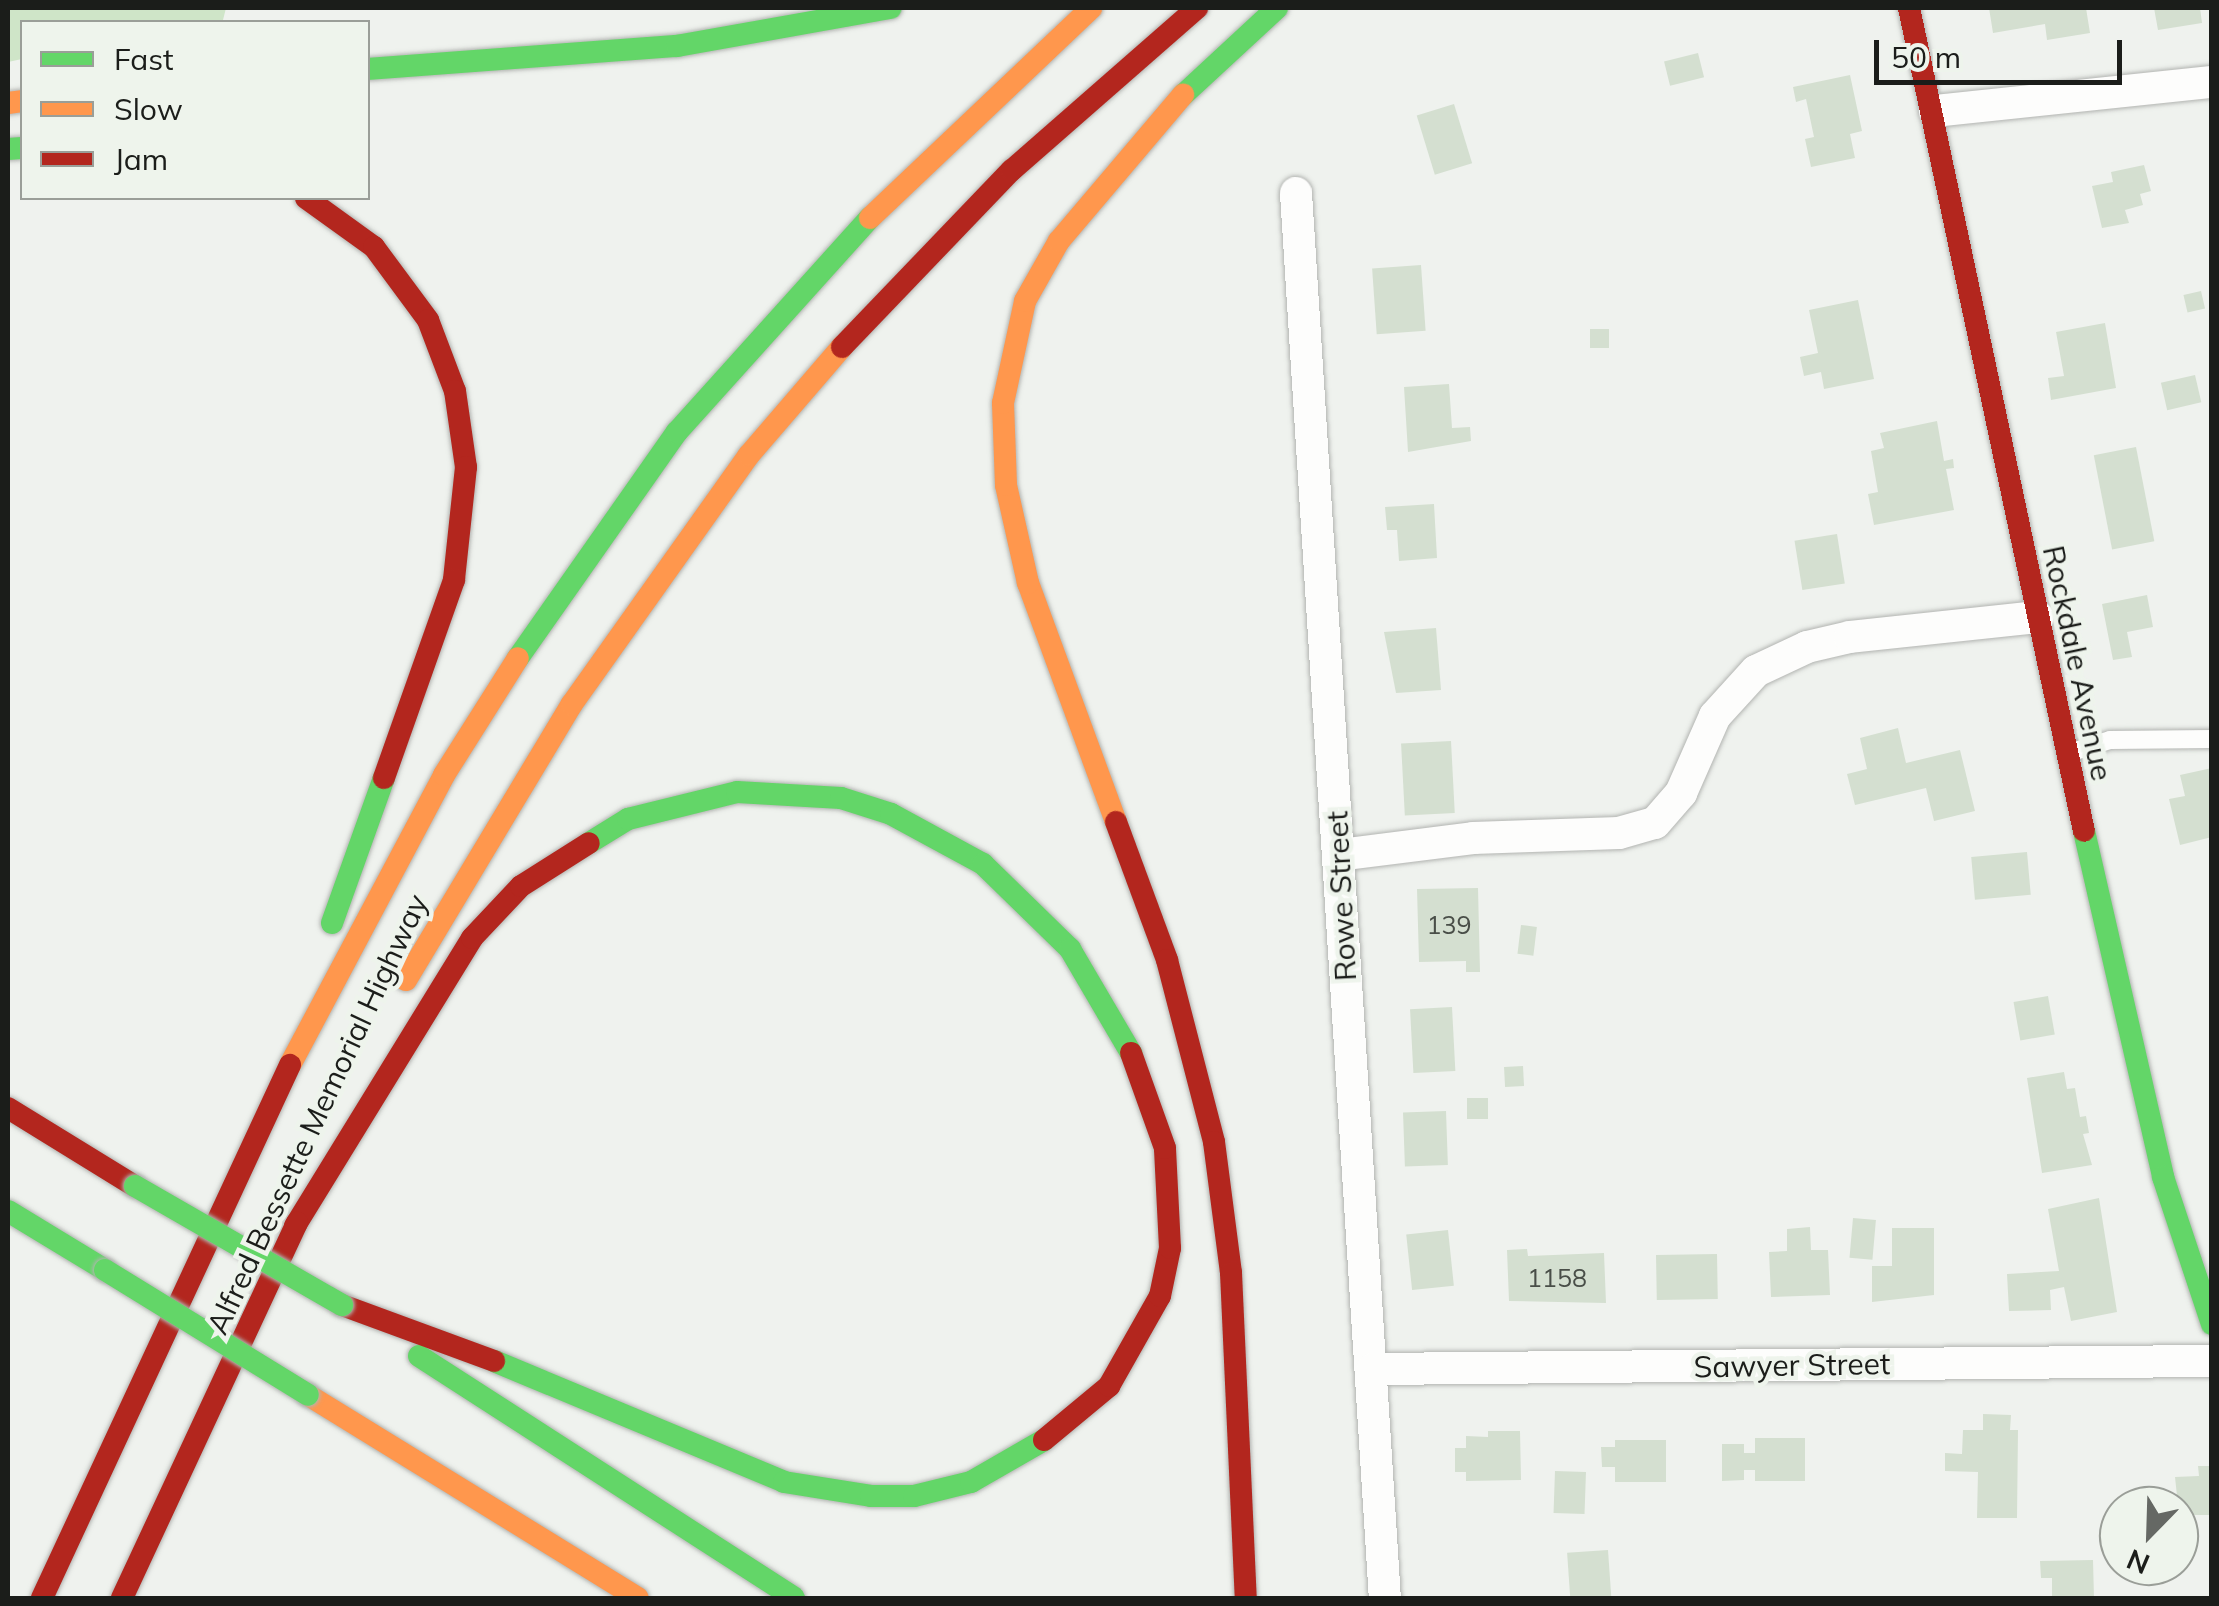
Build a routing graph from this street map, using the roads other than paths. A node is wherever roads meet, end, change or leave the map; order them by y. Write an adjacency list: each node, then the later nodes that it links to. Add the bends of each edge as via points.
1 (891, 8): 6 (main road, via 677,46)
2 (1091, 8): 17 (main road, Alfred Bessette Memorial Highway, via 856,230 720,380 632,490 452,761)
3 (1197, 8): 15 (main road, Alfred Bessette Memorial Highway, via 987,195 871,314 749,456 518,787)
4 (1277, 8): 37 (main road, via 1156,121 1059,241 1024,301 1003,403 1006,485 1028,583 1167,960 1214,1142 1231,1273)
5 (1909, 8): 8 (main road, Rockdale Avenue)
6 (370, 69)
7 (2212, 82): 8 (street)
8 (1934, 111): 11 (main road, Rockdale Avenue)
9 (1296, 193): 14 (street, Rowe Street)
10 (309, 200): 17 (main road, via 374,247 428,320 455,391 466,506 449,596)
11 (2038, 617): 13 (main road, Rockdale Avenue); 14 (street, via 1850,638 1807,647 1756,671 1716,716 1681,793 1654,823 1619,833 1473,838)
12 (2212, 738): 13 (lane, via 2110,740)
13 (2066, 754): 24 (main road, Rockdale Avenue, via 2147,1116)
14 (1339, 855): 26 (street, Rowe Street)
15 (396, 1002)
16 (374, 1048): 20 (main road, Alfred Bessette Memorial Highway)
17 (286, 1071): 28 (main road, Alfred Bessette Memorial Highway)
18 (8, 1108): 23 (main road, bridge)
19 (8, 1211): 22 (main road)
20 (295, 1226): 23 (main road, via 441,984 472,938 522,886 628,819 738,792 841,798 891,814 983,864 1040,915 1105,999 1152,1096 1165,1148 1170,1248 1160,1296 1108,1386 1026,1456 971,1482 914,1496 784,1482 580,1393); 29 (main road, Alfred Bessette Memorial Highway)
21 (8, 1228): 22 (main road)
22 (81, 1255): 27 (main road, bridge)
23 (342, 1304): 36 (main road)
24 (2212, 1324)
25 (2212, 1360): 26 (street, Sawyer Street)
26 (1373, 1369): 38 (street, Rowe Street)
27 (418, 1465): 30 (main road); 35 (main road)
28 (86, 1503): 31 (main road); 32 (main road, Alfred Bessette Memorial Highway)
29 (163, 1516): 33 (main road, Alfred Bessette Memorial Highway); 34 (main road)
30 (535, 1565)
31 (22, 1580)
32 (42, 1598)
33 (122, 1598)
34 (145, 1598)
35 (638, 1598)
36 (794, 1598)
37 (1246, 1598)
38 (1385, 1598)

